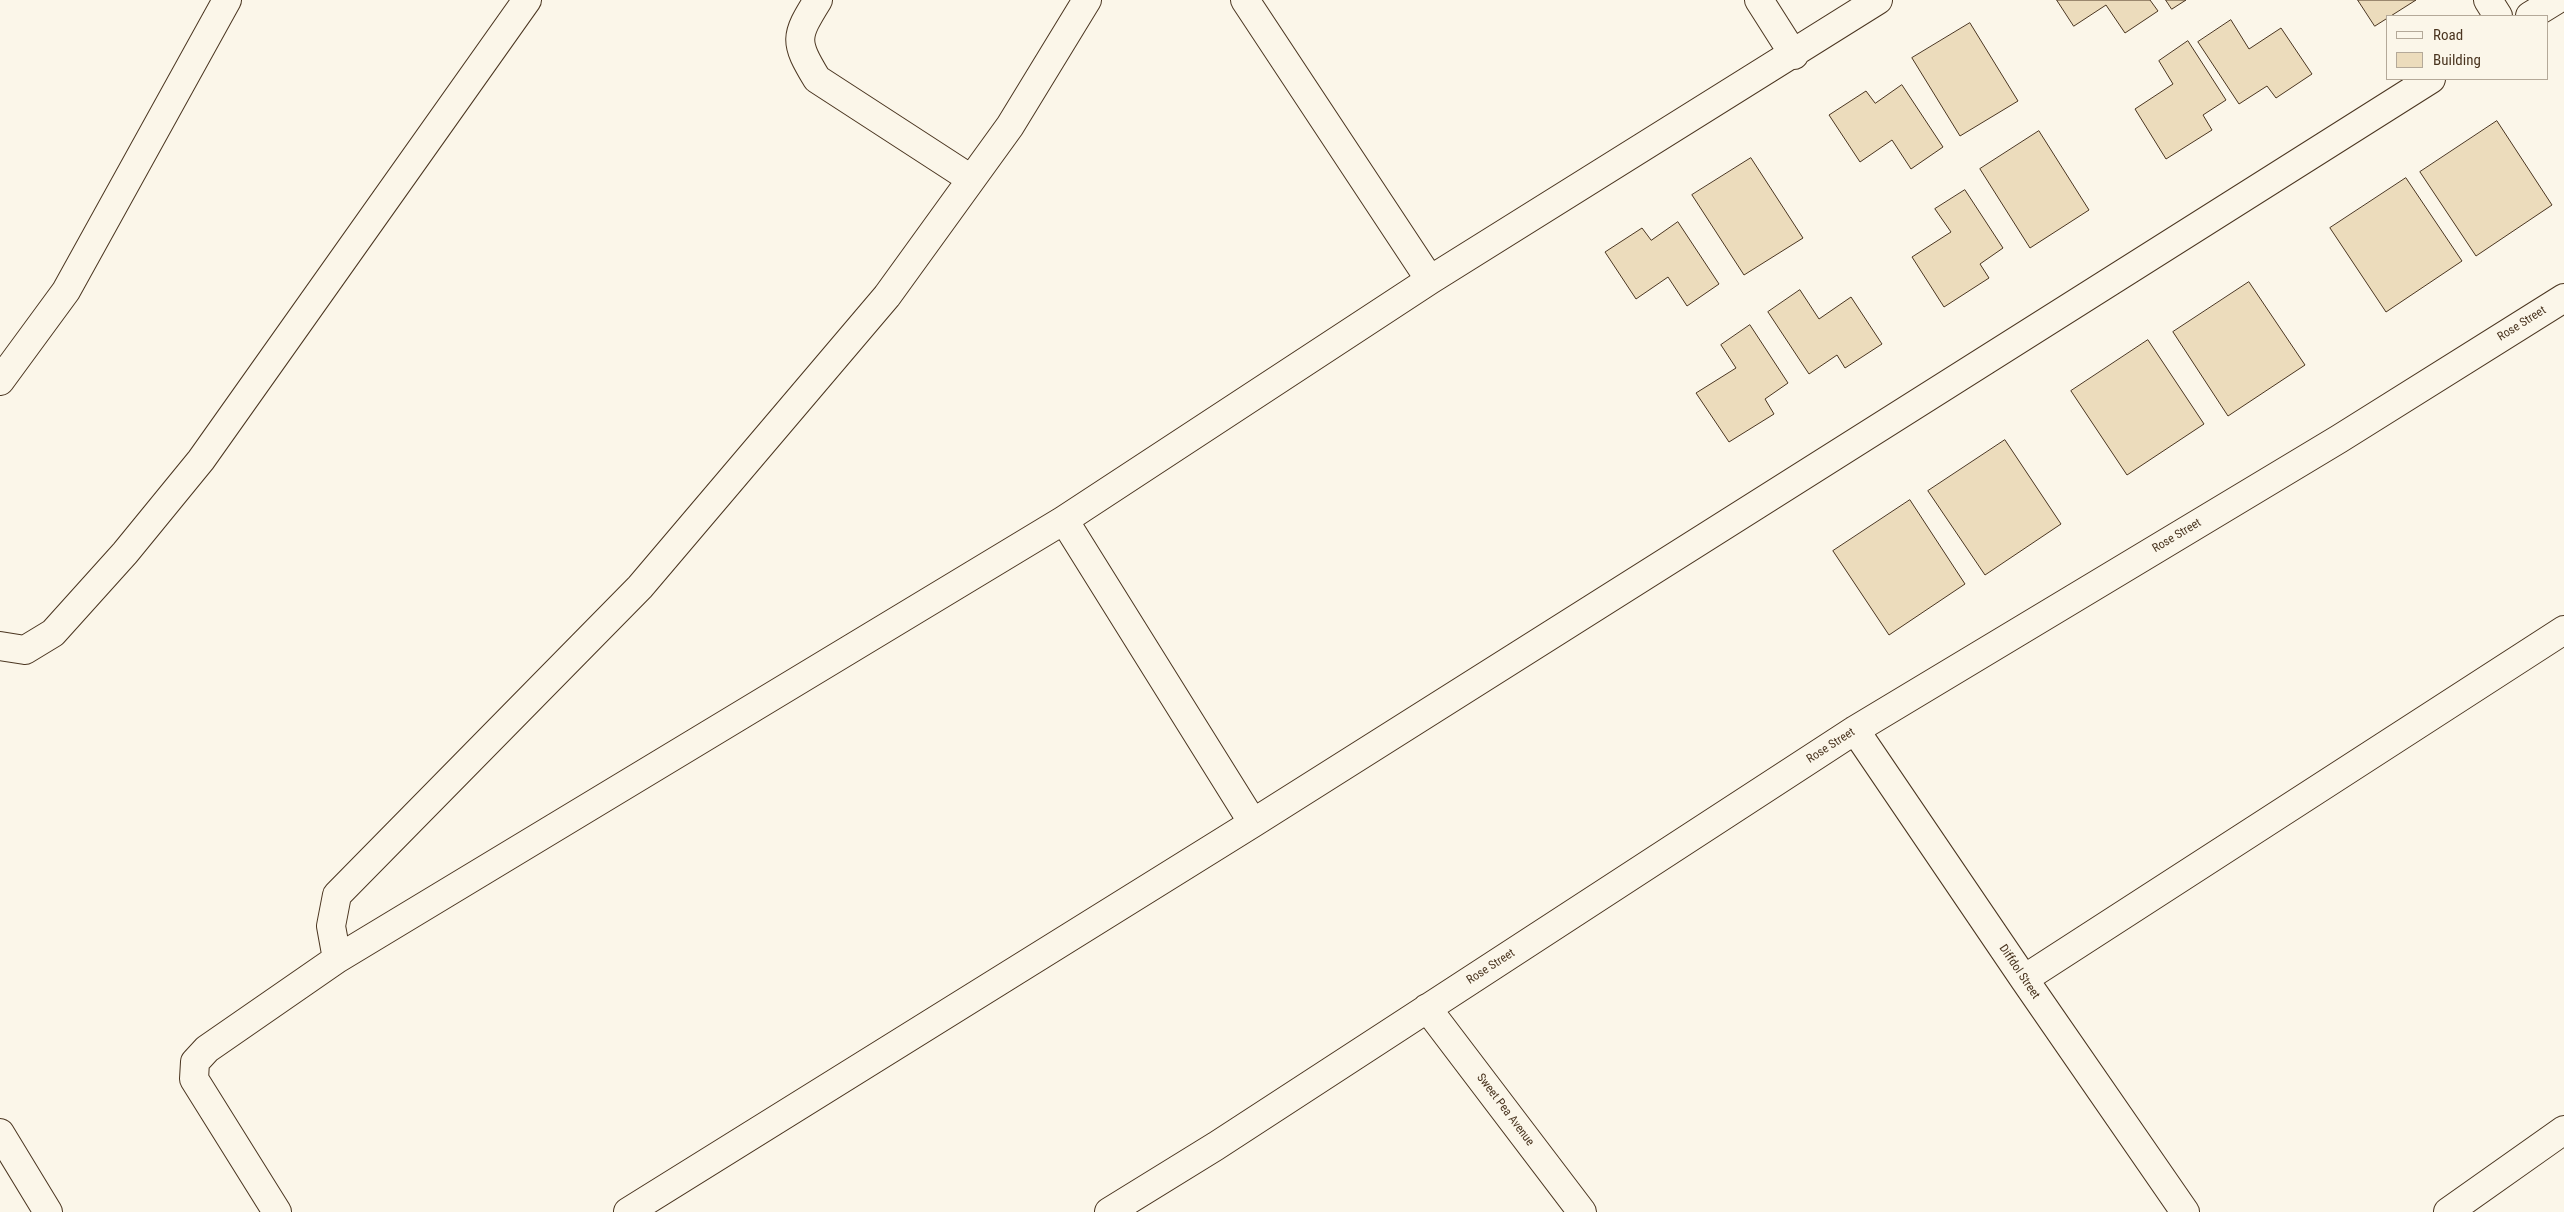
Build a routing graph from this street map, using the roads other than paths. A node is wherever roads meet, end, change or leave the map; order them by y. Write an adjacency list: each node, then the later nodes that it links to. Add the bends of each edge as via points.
1 (227, 0): 17 (street, via 66,291)
2 (527, 0): 20 (street, via 200,460 125,553 53,633 25,650)
3 (818, 0): 14 (street, via 800,32 802,55 817,79)
4 (1087, 0): 14 (street, via 1010,126)
5 (1245, 0): 15 (street)
6 (1759, 0): 12 (street)
7 (1878, 0): 12 (street)
8 (2488, 0): 10 (street)
9 (2556, 0): 11 (street)
10 (2497, 15)
11 (2532, 15)
12 (1794, 55): 15 (street)
13 (2429, 80): 22 (street)
14 (972, 179): 23 (street, via 887,296 640,587 338,895 331,926)
15 (1430, 280): 18 (street)
16 (2564, 298): 21 (street, Rose Street, via 2339,439)
17 (0, 381)
18 (1064, 520): 22 (street); 23 (street)
19 (2564, 630): 24 (street)
20 (0, 646)
21 (1855, 730): 24 (street, Diffdol Street); 25 (street, Rose Street)
22 (1253, 823): 30 (street)
23 (337, 959): 29 (street, via 206,1049 195,1062 194,1079)
24 (2024, 979): 33 (street, Diffdol Street)
25 (1427, 1008): 31 (street, Rose Street); 32 (street, Sweet Pea Avenue)
26 (2564, 1130): 34 (street)
27 (0, 1133): 28 (street)
28 (48, 1212)
29 (277, 1212)
30 (628, 1212)
31 (1109, 1212)
32 (1582, 1212)
33 (2185, 1212)
34 (2448, 1212)

